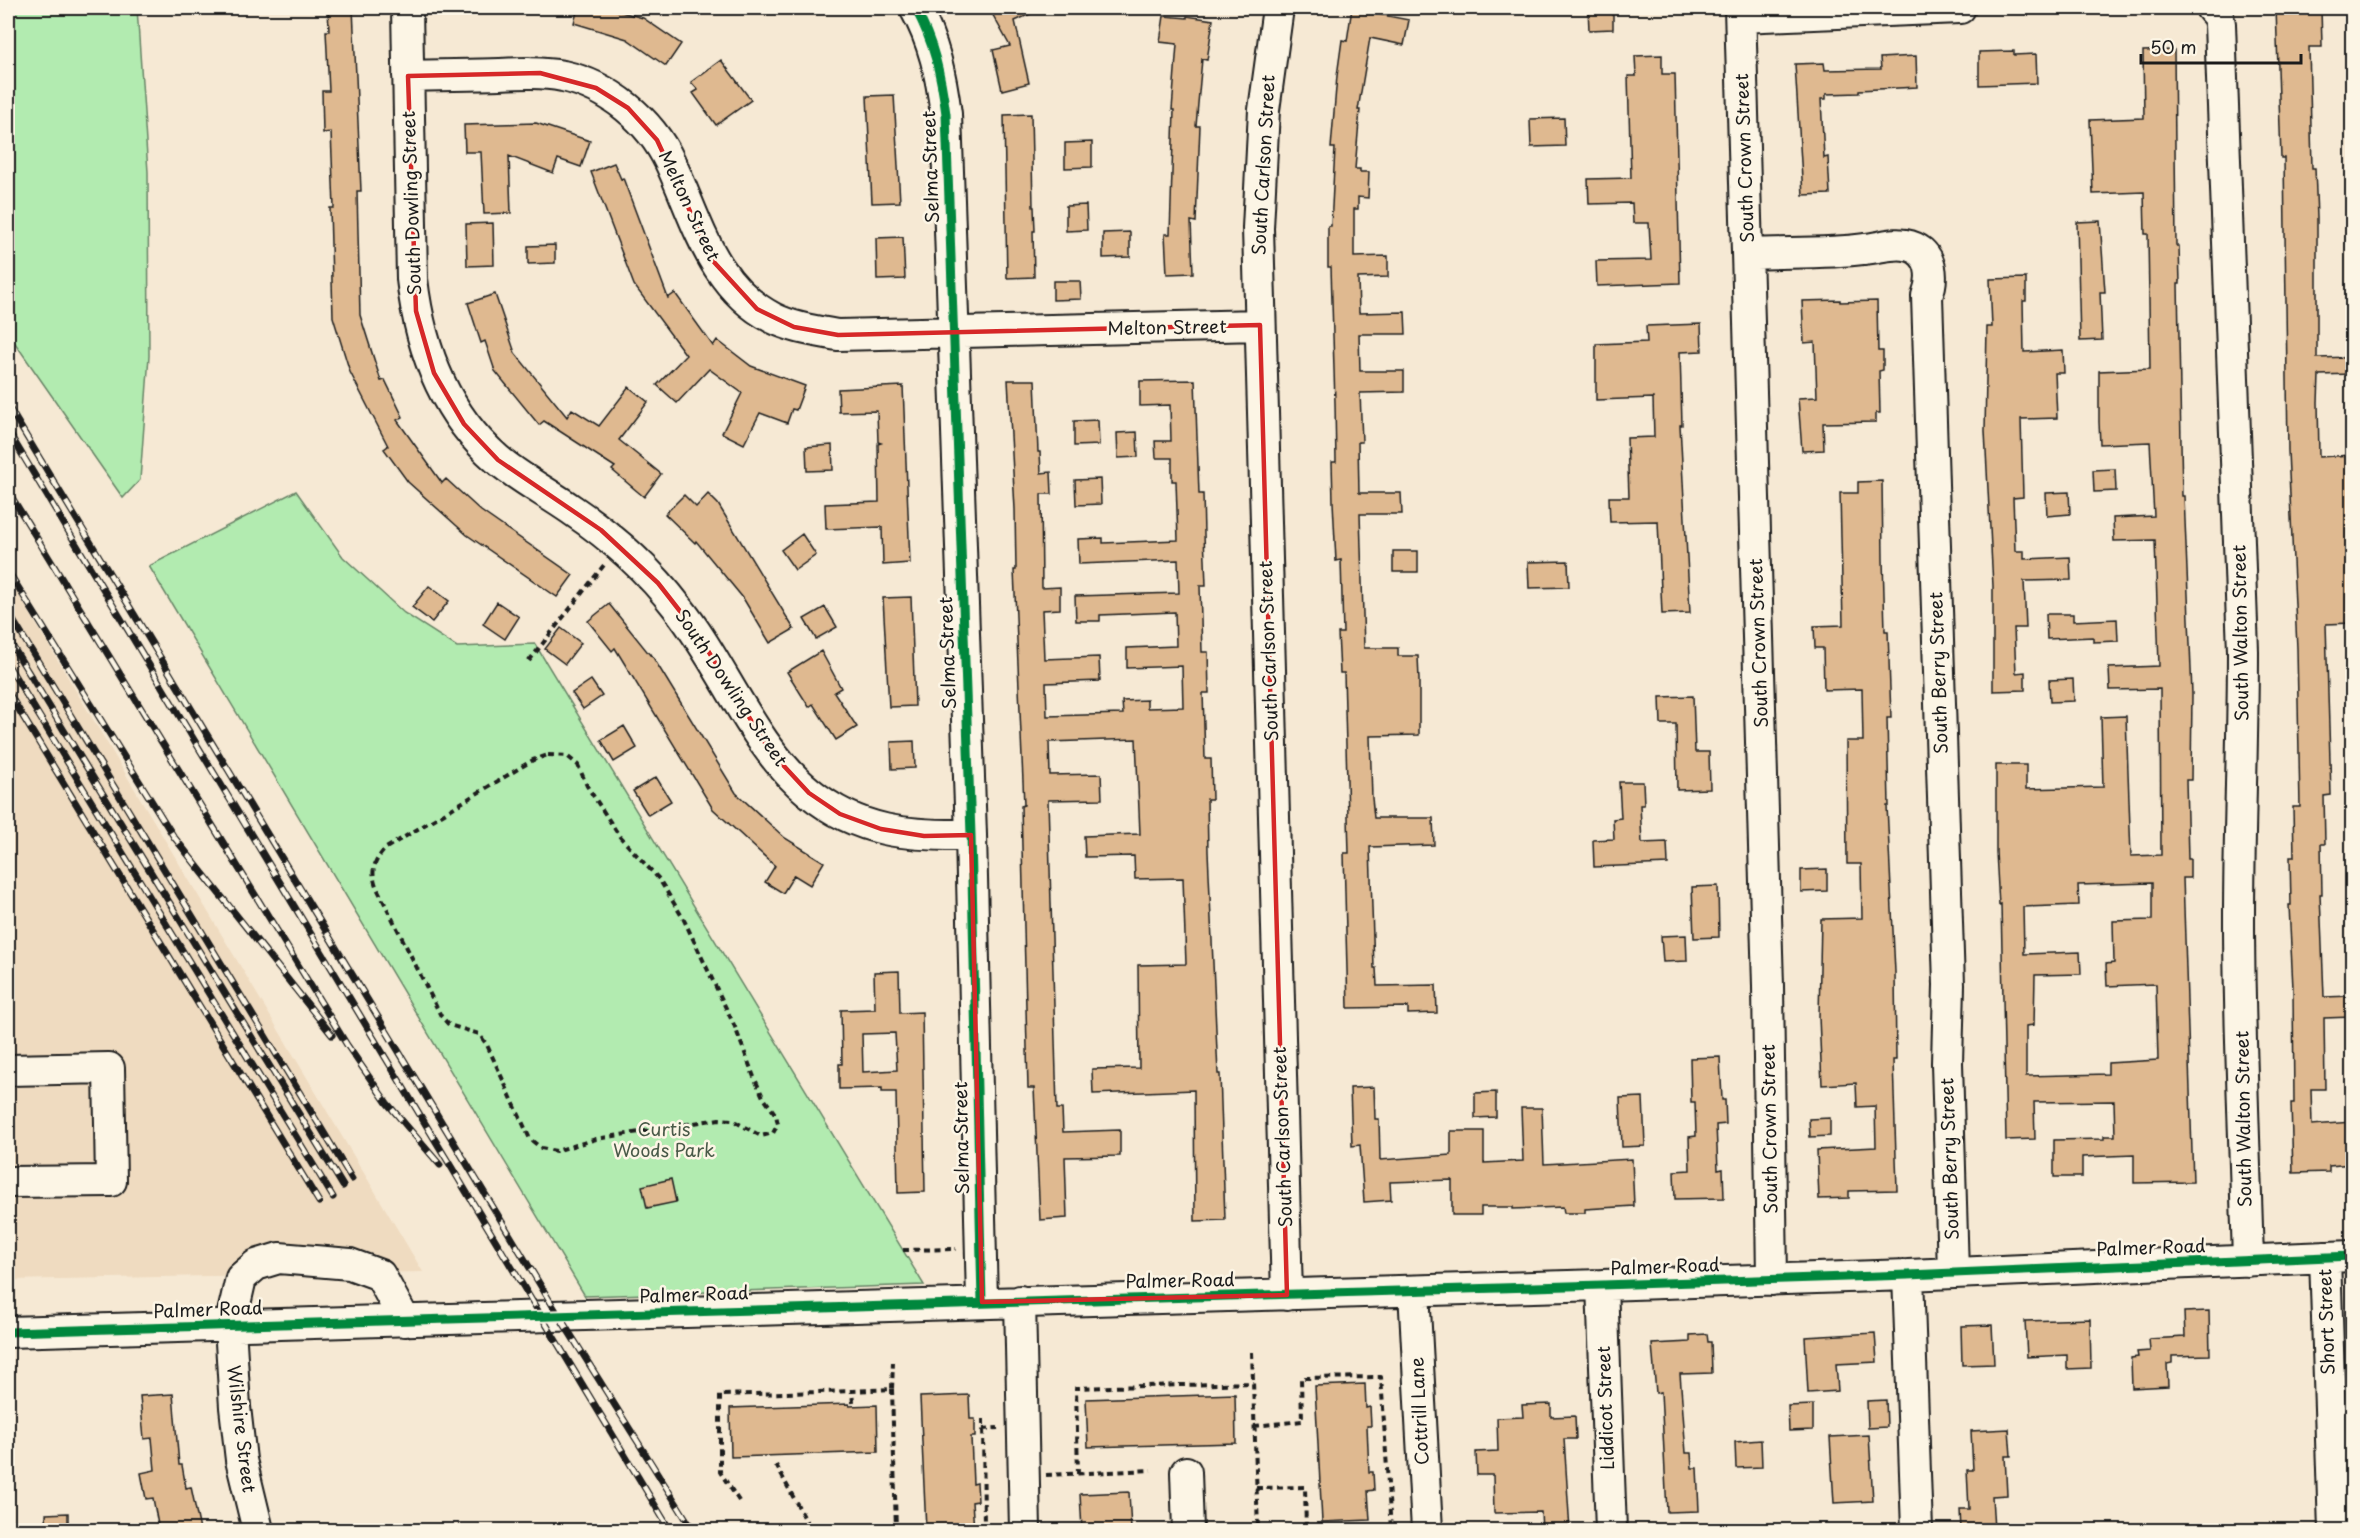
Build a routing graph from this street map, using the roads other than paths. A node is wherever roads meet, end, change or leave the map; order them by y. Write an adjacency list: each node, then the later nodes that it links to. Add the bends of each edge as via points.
1 (407, 8): 7 (street, South Dowling Street)
2 (915, 8): 10 (street, Selma Street, via 935,52 946,114)
3 (1278, 8): 9 (street, South Carlson Street, via 1264,110 1259,189)
4 (1960, 8): 6 (street)
5 (2211, 8): 15 (street, South Walton Street, via 2220,24 2242,651 2239,922)
6 (1740, 12): 8 (street, South Crown Street)
7 (408, 76): 10 (street, Melton Street, via 540,73 564,76 596,88 628,108 657,140 713,261 731,286 757,309 794,327 838,335); 11 (street, South Dowling Street, via 416,311 434,373 464,424 498,460 601,530 658,584 697,633 770,751 809,793 840,814 881,829 924,836)
8 (1748, 254): 16 (street, South Berry Street, via 1864,250 1903,244 1921,251 1931,270 1927,296 1950,985 1947,1063); 18 (street, South Crown Street)
9 (1260, 325): 10 (street, Melton Street); 21 (street, South Carlson Street)
10 (952, 333): 11 (street, Selma Street)
11 (971, 835): 23 (street, Selma Street)
12 (8, 1070): 13 (street, via 108,1068 111,1180)
13 (8, 1182)
14 (2339, 1256): 15 (street, Palmer Road); 34 (street, Short Street)
15 (2248, 1261): 16 (street, Palmer Road)
16 (1953, 1273): 17 (street, Palmer Road)
17 (1908, 1275): 18 (street, Palmer Road); 33 (street)
18 (1772, 1280): 19 (street, Palmer Road)
19 (1602, 1285): 20 (street, Palmer Road); 32 (street, Liddicot Street)
20 (1414, 1291): 21 (street, Palmer Road); 31 (street, Cottrill Lane)
21 (1287, 1295): 22 (street, Palmer Road)
22 (1020, 1301): 23 (street, Palmer Road); 29 (street)
23 (982, 1302): 24 (street, Palmer Road)
24 (405, 1321): 25 (street, Palmer Road); 25 (street, Wilshire Street, via 380,1275 350,1264 279,1258 256,1265 241,1278)
25 (230, 1326): 26 (street, Palmer Road); 28 (street, Wilshire Street, via 242,1460)
26 (8, 1332)
27 (1186, 1472): 30 (street)
28 (258, 1530)
29 (1025, 1530)
30 (1188, 1530)
31 (1427, 1530)
32 (1611, 1530)
33 (1917, 1530)
34 (2334, 1530)

